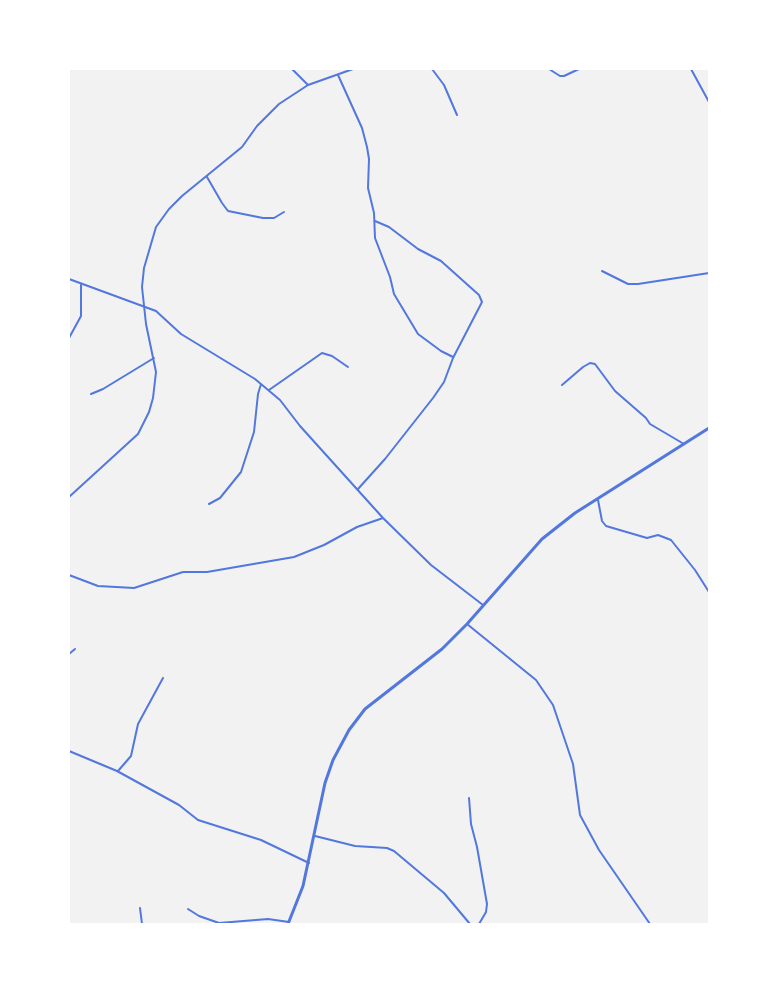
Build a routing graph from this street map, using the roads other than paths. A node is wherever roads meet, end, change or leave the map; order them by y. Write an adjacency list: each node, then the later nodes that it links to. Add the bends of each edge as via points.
1 (292, 69): 8 (street)
2 (352, 69): 7 (street)
3 (432, 69): 10 (street)
4 (549, 69): 5 (street, via 564,76)
5 (579, 69)
6 (691, 69): 9 (street)
7 (338, 75): 8 (street); 13 (street, via 367,147 368,188)
8 (308, 85): 11 (street, via 279,104 242,147)
9 (709, 102)
10 (457, 115)
11 (207, 177): 12 (street, via 228,211 274,218); 18 (street, via 169,209 156,226 142,279)
12 (284, 212)
13 (375, 220): 21 (street, via 376,246 399,302 418,334); 21 (street, via 441,261 481,298)
14 (602, 271): 15 (street, via 628,284)
15 (709, 273)
16 (69, 279): 17 (street)
17 (81, 285): 18 (street); 19 (street, via 81,316)
18 (144, 305): 20 (street); 23 (street, via 181,334)
19 (69, 338)
20 (154, 358): 26 (street); 30 (street, via 153,398 144,424 129,444)
21 (453, 358): 29 (street, via 444,382 420,416)
22 (348, 367): 25 (street, via 322,352)
23 (261, 384): 25 (street); 32 (street, via 254,432 241,472)
24 (562, 385): 28 (street, via 583,367 595,364 615,391 650,424)
25 (269, 390): 29 (street)
26 (91, 394)
27 (709, 428): 28 (street)
28 (684, 444): 31 (street)
29 (358, 489): 33 (street)
30 (69, 497)
31 (598, 498): 35 (street, via 606,526 646,538 668,537); 36 (street, via 542,539)
32 (209, 504)
33 (383, 518): 34 (street, via 287,559 183,572 134,588 98,586); 36 (street, via 431,565)
34 (69, 575)
35 (709, 592)
36 (483, 605): 37 (street)
37 (467, 624): 44 (street, via 442,649 365,709 349,730 325,783); 52 (street, via 536,680 553,705 573,764 580,815)
38 (75, 649): 39 (street)
39 (69, 654)
40 (163, 678): 42 (street, via 140,718 131,756)
41 (69, 751): 42 (street)
42 (117, 771): 45 (street, via 198,820 261,840)
43 (469, 798): 51 (street, via 487,904)
44 (315, 836): 45 (street); 50 (street, via 393,851 444,893)
45 (309, 863): 48 (street)
46 (140, 908): 49 (street)
47 (188, 909): 48 (street, via 219,923 268,919)
48 (289, 923)
49 (142, 924)
50 (470, 924)
51 (480, 924)
52 (650, 924)

